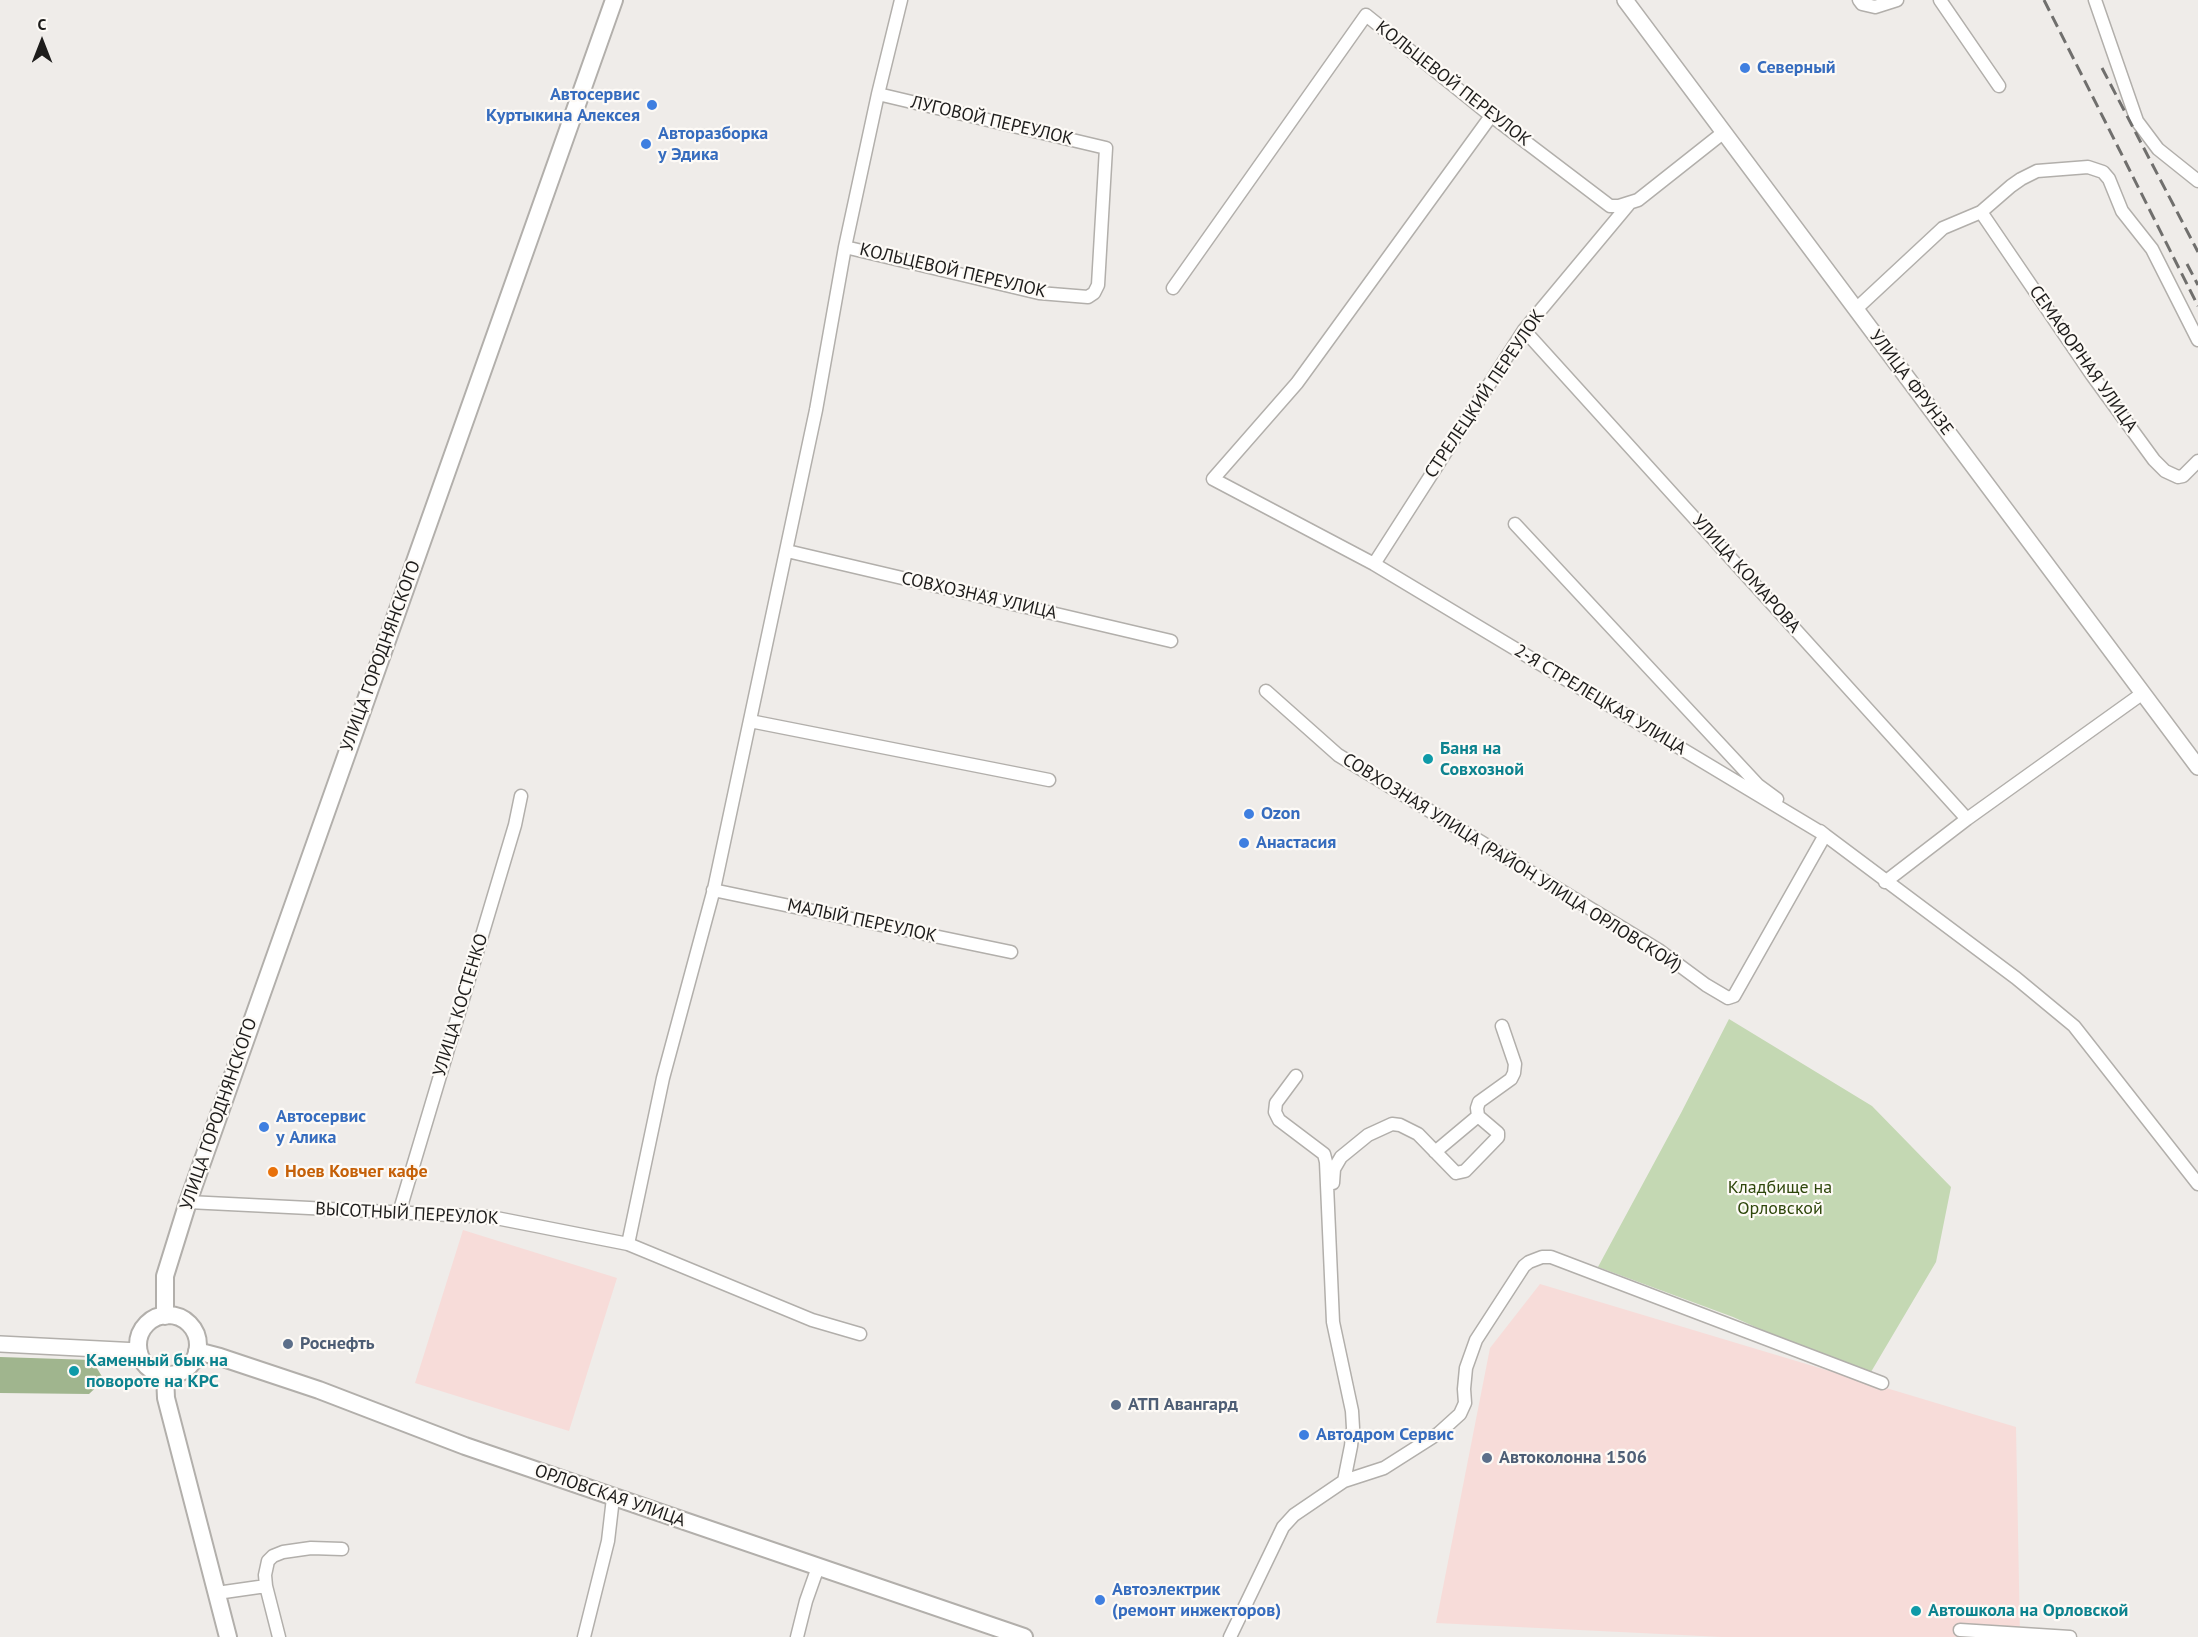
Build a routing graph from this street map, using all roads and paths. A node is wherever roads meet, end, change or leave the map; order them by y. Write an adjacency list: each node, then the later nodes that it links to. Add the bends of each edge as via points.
1 (614, 0): 45 (main road, УЛИЦА ГОРОДНЯНСКОГО)
2 (901, 0): 9 (street)
3 (1625, 0): 11 (street, УЛИЦА ФРУНЗЕ)
4 (1858, 0): 5 (street, via 1875,7)
5 (1897, 0)
6 (1940, 0): 8 (street)
7 (2095, 0): 13 (street, via 2137,121 2158,149)
8 (1999, 86)
9 (878, 94): 12 (street, ЛУГОВОЙ ПЕРЕУЛОК); 16 (street)
10 (1491, 116): 14 (street, КОЛЬЦЕВОЙ ПЕРЕУЛОК, via 1604,202 1615,206); 17 (street, КОЛЬЦЕВОЙ ПЕРЕУЛОК, via 1366,15); 24 (street, 2-Я СТРЕЛЕЦКАЯ УЛИЦА, via 1297,383 1213,479)
11 (1724, 132): 14 (street); 18 (street, УЛИЦА ФРУНЗЕ)
12 (1106, 148): 16 (street, КОЛЬЦЕВОЙ ПЕРЕУЛОК, via 1098,285 1088,297 1039,293)
13 (2198, 181)
14 (1629, 204): 19 (street, СТРЕЛЕЦКИЙ ПЕРЕУЛОК)
15 (1981, 212): 18 (street, via 1943,228); 20 (street, via 2031,173 2088,167 2103,172 2122,211 2152,249); 21 (street, СЕМАФОРНАЯ УЛИЦА, via 2154,460 2178,477)
16 (845, 247): 23 (street)
17 (1173, 288)
18 (1856, 309): 27 (street, УЛИЦА ФРУНЗЕ)
19 (1524, 330): 24 (street, СТРЕЛЕЦКИЙ ПЕРЕУЛОК); 32 (street, УЛИЦА КОМАРОВА)
20 (2198, 340)
21 (2198, 461)
22 (1515, 524): 33 (street, 2-Я СТРЕЛЕЦКАЯ УЛИЦА, via 1758,785)
23 (787, 551): 25 (street, СОВХОЗНАЯ УЛИЦА); 28 (street)
24 (1374, 564): 33 (street, 2-Я СТРЕЛЕЦКАЯ УЛИЦА)
25 (1172, 641)
26 (1266, 691): 33 (street, СОВХОЗНАЯ УЛИЦА (РАЙОН УЛИЦА ОРЛОВСКОЙ), via 1338,755 1660,951 1728,998 1734,996)
27 (2143, 693): 29 (street, УЛИЦА ФРУНЗЕ); 32 (street)
28 (750, 721): 30 (street); 35 (street)
29 (2198, 767)
30 (1049, 780)
31 (520, 796): 46 (street, УЛИЦА КОСТЕНКО, via 512,836)
32 (1967, 819): 34 (street)
33 (1826, 836): 34 (street, 2-Я СТРЕЛЕЦКАЯ УЛИЦА)
34 (1885, 882): 43 (street, 2-Я СТРЕЛЕЦКАЯ УЛИЦА, via 2016,978 2074,1026)
35 (713, 890): 36 (street, МАЛЫЙ ПЕРЕУЛОК); 47 (street, via 663,1078)
36 (1011, 952)
37 (1502, 1026): 39 (street, via 1515,1064 1514,1073 1479,1102)
38 (1296, 1076): 41 (street, via 1276,1103 1276,1117)
39 (1478, 1116): 40 (street); 40 (street, via 1498,1137 1465,1171 1453,1171)
40 (1435, 1152): 42 (street, via 1418,1134 1392,1124 1368,1135)
41 (1324, 1154): 42 (street); 44 (street)
42 (1341, 1157): 44 (street)
43 (2198, 1184)
44 (1328, 1195): 55 (street, via 1334,1322 1353,1428)
45 (188, 1202): 46 (street, ВЫСОТНЫЙ ПЕРЕУЛОК); 48 (main road, УЛИЦА ГОРОДНЯНСКОГО, via 165,1276)
46 (399, 1213): 47 (street, ВЫСОТНЫЙ ПЕРЕУЛОК, via 491,1217)
47 (628, 1244): 49 (street, ВЫСОТНЫЙ ПЕРЕУЛОК, via 812,1320)
48 (165, 1316): 51 (main road, via 143,1328); 52 (main road, via 177,1316 193,1328)
49 (860, 1334)
50 (0, 1344): 51 (street)
51 (139, 1351): 53 (main road, via 146,1365)
52 (197, 1351): 53 (main road, via 183,1371); 56 (main road, ОРЛОВСКАЯ УЛИЦА, via 319,1390 411,1427)
53 (165, 1375): 60 (main road, via 166,1398)
54 (1882, 1383): 55 (street, via 1551,1257 1542,1257 1524,1266 1476,1340 1466,1368 1465,1403 1460,1414 1439,1433 1384,1468)
55 (1344, 1481): 67 (street, via 1283,1527)
56 (613, 1498): 58 (main road, ОРЛОВСКАЯ УЛИЦА); 64 (street, via 608,1541)
57 (342, 1549): 59 (street, via 311,1548 273,1556 268,1561)
58 (818, 1567): 65 (street); 66 (main road, ОРЛОВСКАЯ УЛИЦА)
59 (266, 1586): 60 (street); 63 (street)
60 (217, 1593): 62 (main road)
61 (1960, 1630): 68 (street)
62 (228, 1637)
63 (279, 1637)
64 (584, 1637)
65 (797, 1637)
66 (1024, 1637)
67 (1230, 1637)
68 (2070, 1637)

